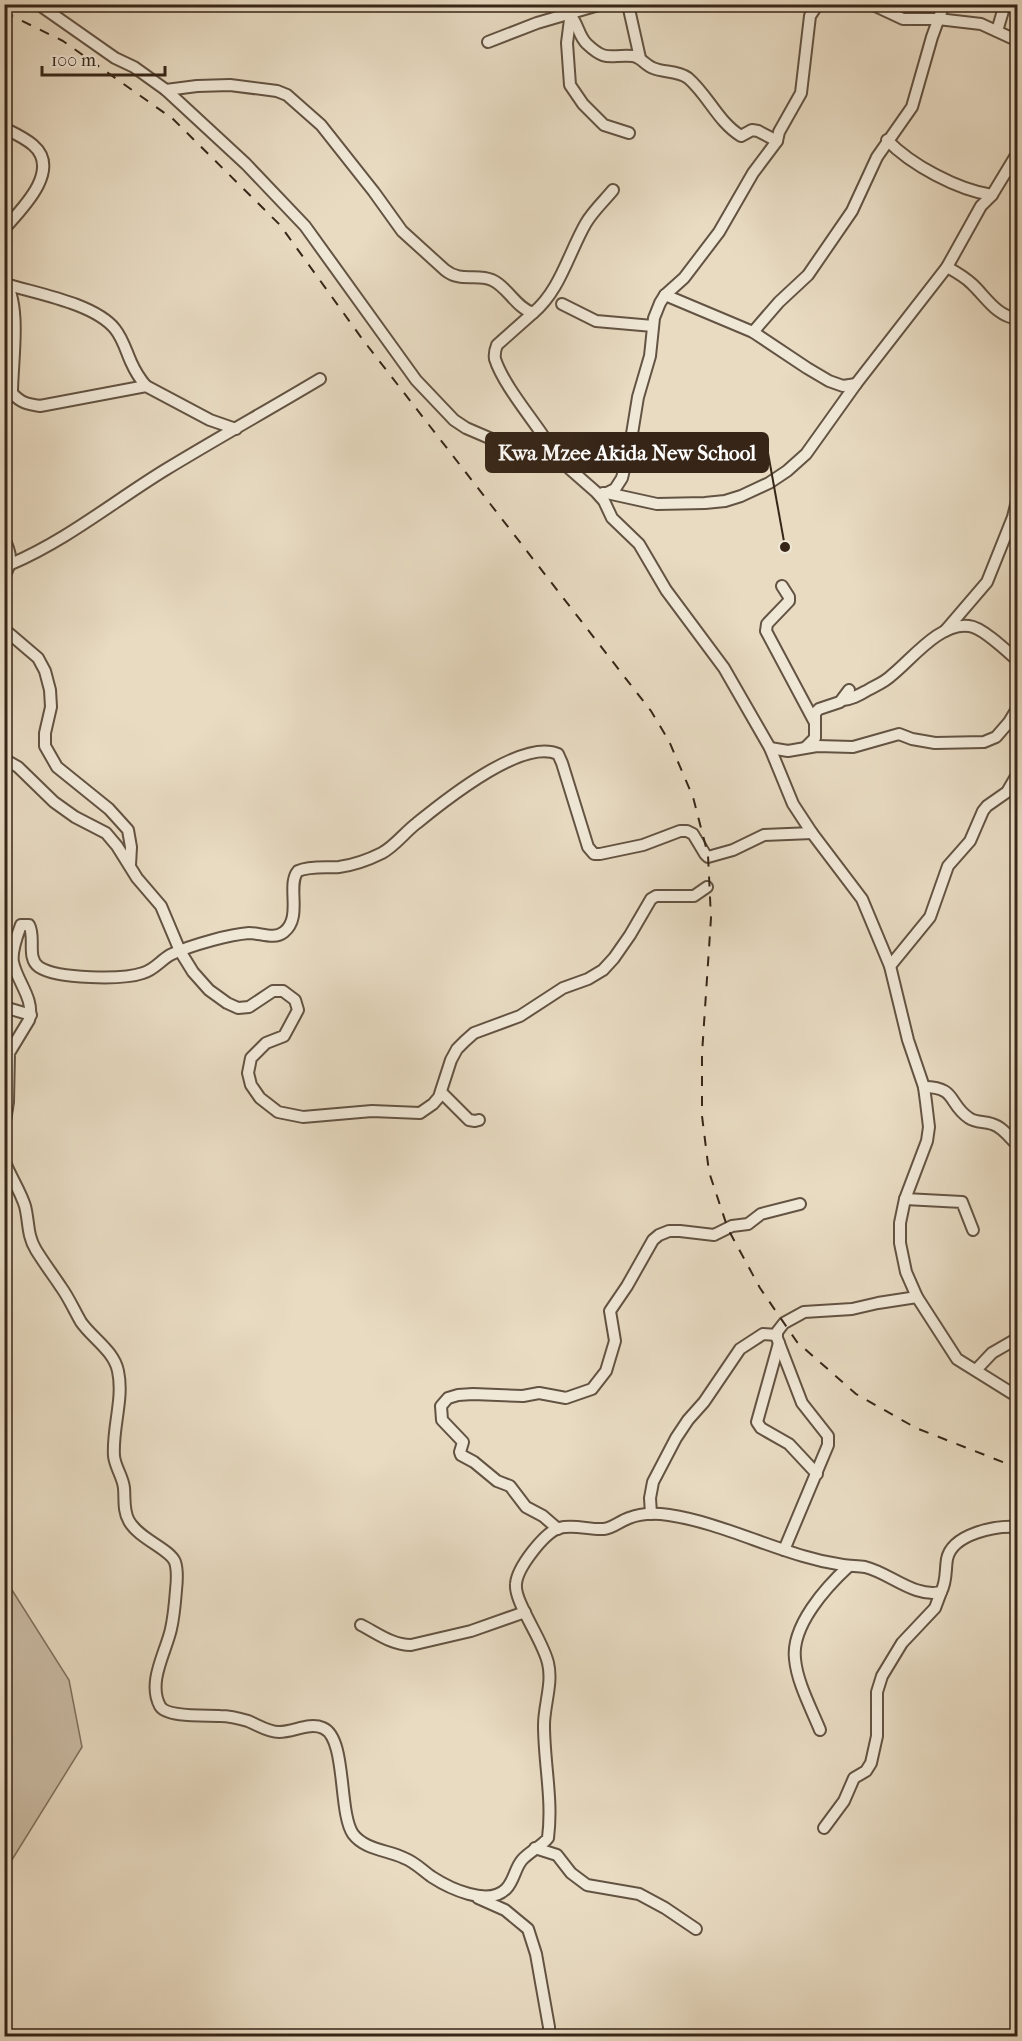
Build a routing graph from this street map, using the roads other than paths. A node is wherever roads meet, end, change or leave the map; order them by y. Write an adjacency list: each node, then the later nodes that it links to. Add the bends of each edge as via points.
1 (38, 4): 14 (street)
2 (602, 4): 8 (street)
3 (627, 4): 13 (street)
4 (818, 4): 18 (street, via 810,16 801,93)
5 (871, 4): 9 (street, via 903,19)
6 (944, 4): 9 (street)
7 (1005, 4): 10 (street)
8 (572, 11): 12 (street); 13 (street, via 585,42 600,55); 16 (street, via 567,43 570,85 604,125)
9 (938, 19): 10 (street); 17 (street, via 912,107)
10 (997, 30): 11 (street)
11 (1017, 41)
12 (488, 42)
13 (640, 58): 18 (street, via 652,68 686,76 741,136 752,130)
14 (166, 90): 28 (street, via 230,85 287,95 321,125 402,231 445,270 461,278 492,280); 38 (street, via 295,214 416,380 454,420 508,446)
15 (4, 128): 23 (street, via 33,145 44,163 32,195)
16 (629, 133)
17 (887, 140): 22 (street, via 955,186); 31 (street, via 852,211 808,275)
18 (777, 141): 26 (street, via 753,173 720,231)
19 (1017, 153): 20 (street)
20 (1013, 169): 22 (street)
21 (613, 190): 28 (street, via 586,222 558,279)
22 (992, 195): 24 (street, via 981,206)
23 (4, 229)
24 (947, 267): 29 (street, via 970,282 1004,315); 33 (street)
25 (7, 282): 34 (street, via 104,318 115,329); 35 (street, via 14,308)
26 (665, 296): 30 (street); 31 (street)
27 (562, 304): 30 (street, via 596,321)
28 (533, 313): 38 (street, via 494,351 504,376 546,440)
29 (1017, 319)
30 (653, 326): 39 (street, via 650,356 622,478 615,489)
31 (753, 332): 33 (street, via 829,381 843,386)
32 (320, 379): 37 (street)
33 (856, 384): 39 (street, via 806,454 769,483 741,496 725,501 665,504)
34 (146, 386): 35 (street, via 40,406 25,404); 37 (street, via 210,420)
35 (12, 393): 36 (street)
36 (4, 403)
37 (236, 429): 43 (street, via 163,471 64,537)
38 (547, 454): 39 (street)
39 (602, 493): 51 (street, via 612,518 639,544 666,590 724,668)
40 (1017, 497): 41 (street)
41 (1012, 529): 47 (street, via 987,582)
42 (4, 539): 43 (street)
43 (11, 564): 44 (street)
44 (4, 576)
45 (782, 586): 50 (street, via 789,601 765,628)
46 (4, 628): 56 (street, via 38,658 45,671 51,706 45,746 57,767 109,809 128,830)
47 (945, 631): 48 (street, via 971,626 1001,644); 50 (street, via 878,686 857,697 846,695 837,704 819,709)
48 (1017, 661)
49 (1017, 707): 52 (street, via 996,737 984,742 935,743 899,734 853,747)
50 (814, 721): 52 (street, via 815,738)
51 (770, 748): 52 (street); 55 (street, via 793,804)
52 (805, 748)
53 (4, 759): 56 (street, via 18,767 54,802 106,833)
54 (1017, 773): 59 (street, via 1007,792 983,811 970,841 948,866 930,917)
55 (812, 833): 58 (street, via 764,835 708,857 693,834 684,831 643,845 594,854 588,848 558,754 524,755 493,768 465,787 385,851 353,865 298,871 294,879 293,914 283,933 246,933); 59 (street, via 862,899)
56 (130, 867): 58 (street, via 160,906)
57 (707, 887): 64 (street, via 694,896 651,898 630,935 603,970 562,988 520,1016 474,1033 454,1054)
58 (180, 951): 61 (street, via 153,969 134,975 54,973 35,963 32,929 21,925 13,960); 64 (street, via 209,990 238,1008 249,1007 273,991 284,991 295,1000 298,1010 284,1036 266,1043 251,1058 248,1073 250,1085 278,1112 303,1117 372,1111 413,1114 434,1104)
59 (890, 966): 63 (street)
60 (4, 1007): 61 (street)
61 (31, 1014): 62 (street, via 10,1047)
62 (6, 1080): 66 (street)
63 (924, 1087): 67 (street, via 946,1091 970,1119 1000,1127); 69 (street, via 927,1141)
64 (441, 1092): 65 (street, via 469,1120)
65 (479, 1120)
66 (4, 1128)
67 (1017, 1146)
68 (4, 1160): 89 (street, via 21,1194 34,1248 118,1370 114,1455 124,1485 128,1521 176,1564 171,1633 157,1679 159,1705 176,1714 232,1716 276,1732 315,1725 328,1730 338,1752 353,1834)
69 (905, 1199): 71 (street, via 962,1202); 72 (street, via 900,1243)
70 (801, 1203): 80 (street, via 761,1214 748,1224 732,1226 714,1235 669,1231 653,1240 610,1311 615,1341 606,1371 588,1392 566,1398 539,1393 458,1395 444,1401 442,1420 463,1442 461,1455 510,1486 526,1507)
71 (974, 1230)
72 (916, 1297): 74 (street, via 852,1310 804,1312 784,1323); 75 (street, via 950,1351)
73 (1017, 1338): 75 (street, via 992,1353)
74 (778, 1339): 77 (street, via 802,1403 828,1436); 77 (street, via 757,1422 789,1444); 78 (street, via 763,1334 740,1349 688,1420 653,1482)
75 (976, 1370): 76 (street)
76 (1017, 1397)
77 (817, 1474): 81 (street)
78 (651, 1514): 80 (street, via 627,1518 603,1529); 81 (street, via 691,1519)
79 (1017, 1527): 83 (street, via 980,1531 956,1545 948,1557 946,1583)
80 (558, 1528): 84 (street, via 545,1538 519,1572 516,1588)
81 (784, 1550): 82 (street)
82 (849, 1566): 83 (street, via 877,1571 926,1593); 86 (street, via 814,1603 794,1651 805,1696)
83 (941, 1592): 87 (street, via 935,1608 902,1642 882,1676 871,1763 854,1778 844,1801)
84 (525, 1612): 85 (street, via 471,1631 411,1645 393,1642); 88 (street, via 549,1664 550,1680 544,1725 549,1832 544,1843)
85 (361, 1625)
86 (820, 1730)
87 (824, 1828)
88 (535, 1848): 89 (street, via 519,1863 501,1893); 90 (street, via 557,1855 587,1885 639,1894)
89 (472, 1896): 91 (street, via 505,1910 528,1929 536,1954)
90 (696, 1929)
91 (549, 2037)

